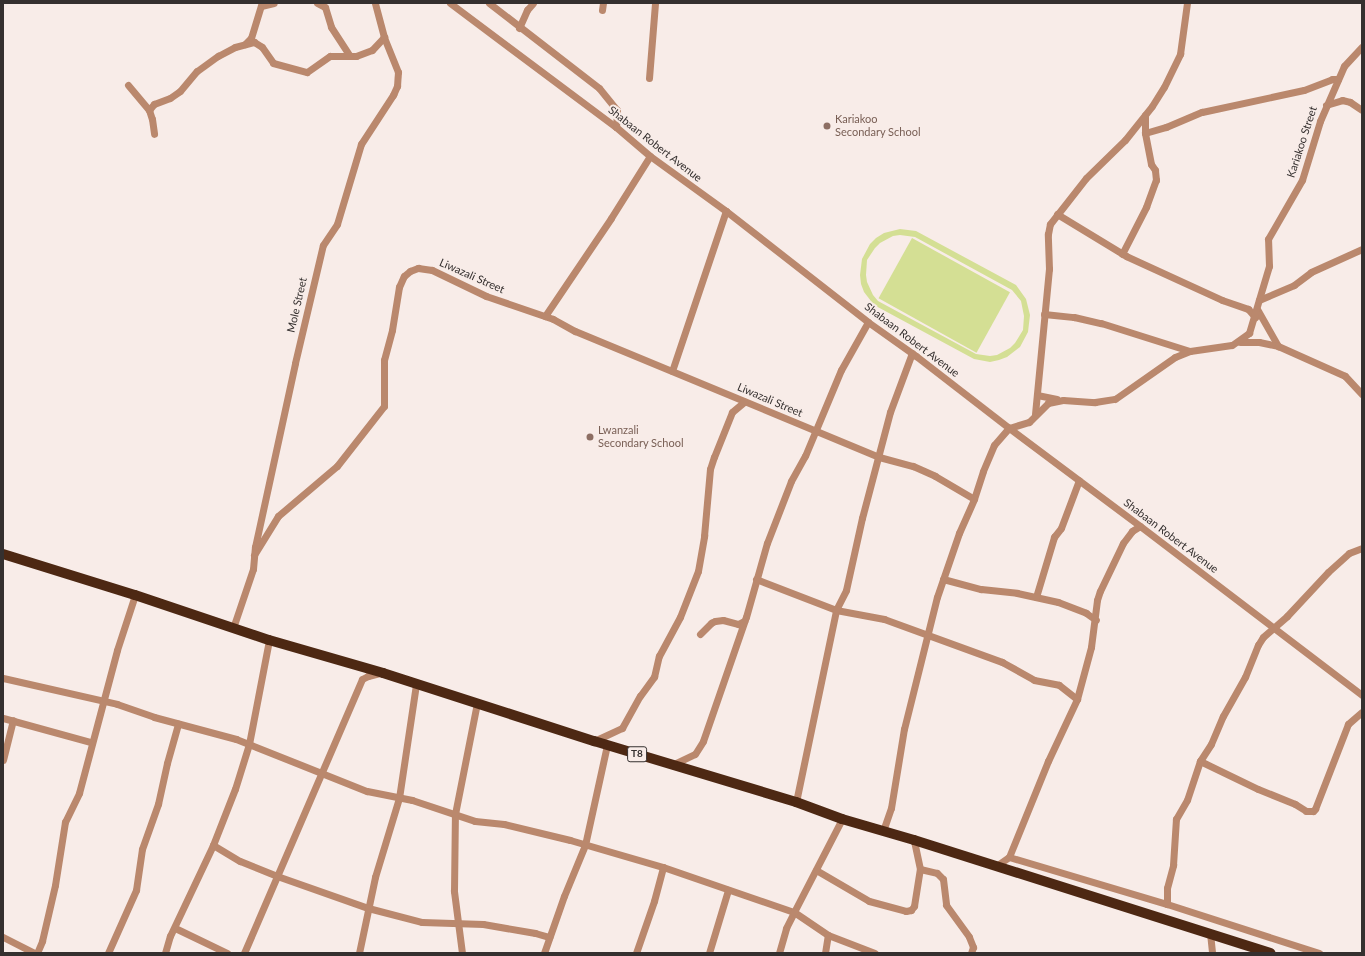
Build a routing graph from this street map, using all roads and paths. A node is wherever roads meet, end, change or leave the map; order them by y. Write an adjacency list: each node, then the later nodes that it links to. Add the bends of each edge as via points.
1 (274, 3): 11 (street, via 261,6 251,38)
2 (317, 3): 13 (street, via 325,7 331,27)
3 (375, 3): 10 (street, Mole Street)
4 (450, 3): 21 (street, Shabaan Robert Avenue)
5 (489, 3): 9 (street)
6 (533, 3): 9 (street)
7 (655, 3): 14 (street)
8 (1187, 3): 20 (street, via 1178,60)
9 (519, 28): 21 (street, via 598,88 617,110)
10 (384, 37): 13 (street, via 372,50 360,55); 53 (street, Mole Street, via 396,67 397,86 361,144 337,224 323,245 294,363)
11 (245, 44): 13 (street, via 253,42 262,47 273,63 307,72 327,58); 18 (street, via 218,56 197,71 180,91 154,104)
12 (1362, 47): 15 (street, Kariakoo Street, via 1348,62)
13 (349, 55)
14 (649, 78)
15 (1338, 79): 17 (street, Kariakoo Street); 22 (street, via 1325,81 1304,90 1202,112)
16 (128, 85): 18 (street)
17 (1326, 105): 19 (street, via 1342,100); 29 (street, Kariakoo Street, via 1302,180 1267,241 1270,266)
18 (149, 110): 23 (street)
19 (1362, 110)
20 (1145, 115): 22 (street); 26 (street, via 1086,178)
21 (616, 127): 24 (street, Shabaan Robert Avenue)
22 (1145, 133): 28 (street, via 1156,180 1146,207)
23 (154, 134)
24 (650, 156): 25 (street, Shabaan Robert Avenue); 32 (street)
25 (726, 211): 34 (street, Shabaan Robert Avenue); 39 (street)
26 (1057, 214): 28 (street); 31 (street, via 1050,224 1048,234 1049,269)
27 (1362, 249): 29 (street, via 1311,272 1294,285)
28 (1122, 254): 33 (street, via 1202,292 1248,309)
29 (1260, 300): 30 (street, Kariakoo Street)
30 (1257, 309): 33 (street, Kariakoo Street); 36 (street)
31 (1044, 314): 37 (street, via 1101,323); 41 (street)
32 (545, 316): 39 (street, Liwazali Street); 53 (street, Liwazali Street, via 486,296 432,270 421,268 410,271 400,284 385,356 384,406 336,466 278,516)
33 (1255, 317): 35 (street, Kariakoo Street, via 1249,333)
34 (868, 322): 38 (street, Shabaan Robert Avenue); 46 (street, via 841,370)
35 (1240, 342): 36 (street); 37 (street, via 1226,347)
36 (1278, 346): 40 (street, via 1345,376)
37 (1190, 351): 42 (street, via 1175,357 1115,399 1095,402)
38 (912, 353): 45 (street, Shabaan Robert Avenue); 47 (street, via 894,401)
39 (672, 371): 43 (street, Liwazali Street)
40 (1362, 394)
41 (1037, 395): 42 (street); 44 (street)
42 (1063, 400): 44 (street, via 1048,403)
43 (744, 402): 46 (street, Liwazali Street); 77 (street, via 732,412 712,464 698,571 680,618 657,660 654,677 622,728)
44 (1035, 414): 45 (street, via 1027,424)
45 (1008, 428): 48 (street, Shabaan Robert Avenue); 49 (street, via 994,445)
46 (815, 430): 47 (street, Liwazali Street); 54 (street, via 805,456 791,481)
47 (879, 457): 49 (street, Liwazali Street, via 913,466); 58 (street, via 846,590)
48 (1079, 480): 50 (street, Shabaan Robert Avenue); 57 (street, via 1061,528 1054,538)
49 (974, 499): 55 (street)
50 (1140, 526): 59 (street, via 1132,531 1123,543 1100,592); 61 (street, Shabaan Robert Avenue)
51 (1362, 548): 61 (street, via 1349,553)
52 (3, 554): 56 (highway, T8)
53 (254, 555): 62 (street, Mole Street)
54 (756, 579): 58 (street); 60 (street)
55 (943, 579): 57 (street, via 981,589); 64 (street)
56 (135, 595): 62 (highway, T8); 71 (street)
57 (1036, 597): 59 (street, via 1074,607)
58 (836, 610): 64 (street, via 884,619); 86 (street)
59 (1096, 620): 70 (street, via 1087,667)
60 (744, 622): 63 (street, via 738,624 723,620 715,621); 83 (street, via 698,751 689,759)
61 (1274, 627): 69 (street, Shabaan Robert Avenue); 82 (street, via 1258,645 1245,677)
62 (233, 628): 65 (highway, T8)
63 (700, 634)
64 (927, 635): 70 (street, via 1002,662 1034,680 1059,685); 89 (street)
65 (269, 640): 66 (highway, T8); 79 (street)
66 (383, 673): 68 (highway, T8); 84 (street, via 362,679)
67 (3, 678): 71 (street)
68 (416, 684): 72 (highway, T8); 85 (street)
69 (1362, 695)
70 (1077, 699): 93 (street, via 1048,761)
71 (104, 701): 76 (street); 78 (street)
72 (477, 703): 77 (highway, T8); 87 (street)
73 (1362, 712): 82 (street, via 1348,724 1316,809 1313,811 1258,789)
74 (3, 718): 75 (street)
75 (13, 720): 78 (street); 81 (street)
76 (178, 724): 79 (street); 111 (street, via 158,804 142,849 136,890)
77 (594, 741): 80 (highway, T8)
78 (91, 742): 110 (street, via 79,793 65,822 55,885 42,941)
79 (249, 744): 84 (street); 91 (street)
80 (607, 745): 83 (highway, T8); 92 (street)
81 (3, 760)
82 (1200, 761): 100 (street, via 1187,800 1176,819)
83 (671, 765): 86 (highway, T8)
84 (320, 773): 85 (street, via 367,791); 98 (street)
85 (399, 798): 87 (street); 101 (street)
86 (796, 802): 88 (highway, T8)
87 (455, 814): 92 (street, via 475,821 504,824); 103 (street, via 454,891)
88 (842, 820): 89 (highway, T8); 97 (street)
89 (884, 831): 90 (highway, T8)
90 (914, 840): 94 (highway, T8); 96 (street)
91 (213, 845): 98 (street, via 240,861); 104 (street)
92 (585, 845): 95 (street); 108 (street)
93 (1009, 857): 94 (street); 100 (street)
94 (996, 866): 105 (highway, T8)
95 (663, 867): 99 (street); 118 (street)
96 (920, 869): 97 (street, via 914,906 909,911 870,901); 122 (street, via 937,873 943,879 946,905 969,937 973,946)
97 (816, 870): 102 (street)
98 (277, 876): 101 (street); 114 (street)
99 (728, 890): 102 (street); 119 (street)
100 (1167, 904): 125 (street)
101 (368, 908): 103 (street, via 422,922); 115 (street)
102 (794, 912): 106 (street); 120 (street, via 786,928)
103 (459, 924): 108 (street, via 507,928); 116 (street)
104 (175, 928): 112 (street); 113 (street)
105 (1210, 933): 123 (street); 124 (highway, T8)
106 (828, 935): 109 (street); 121 (street)
107 (3, 937): 110 (street)
108 (549, 937): 117 (street)
109 (871, 952)
110 (36, 953)
111 (108, 953)
112 (165, 953)
113 (227, 953)
114 (244, 953)
115 (359, 953)
116 (462, 953)
117 (544, 953)
118 (636, 953)
119 (709, 953)
120 (779, 953)
121 (825, 953)
122 (971, 953)
123 (1212, 953)
124 (1271, 953)
125 (1319, 953)

